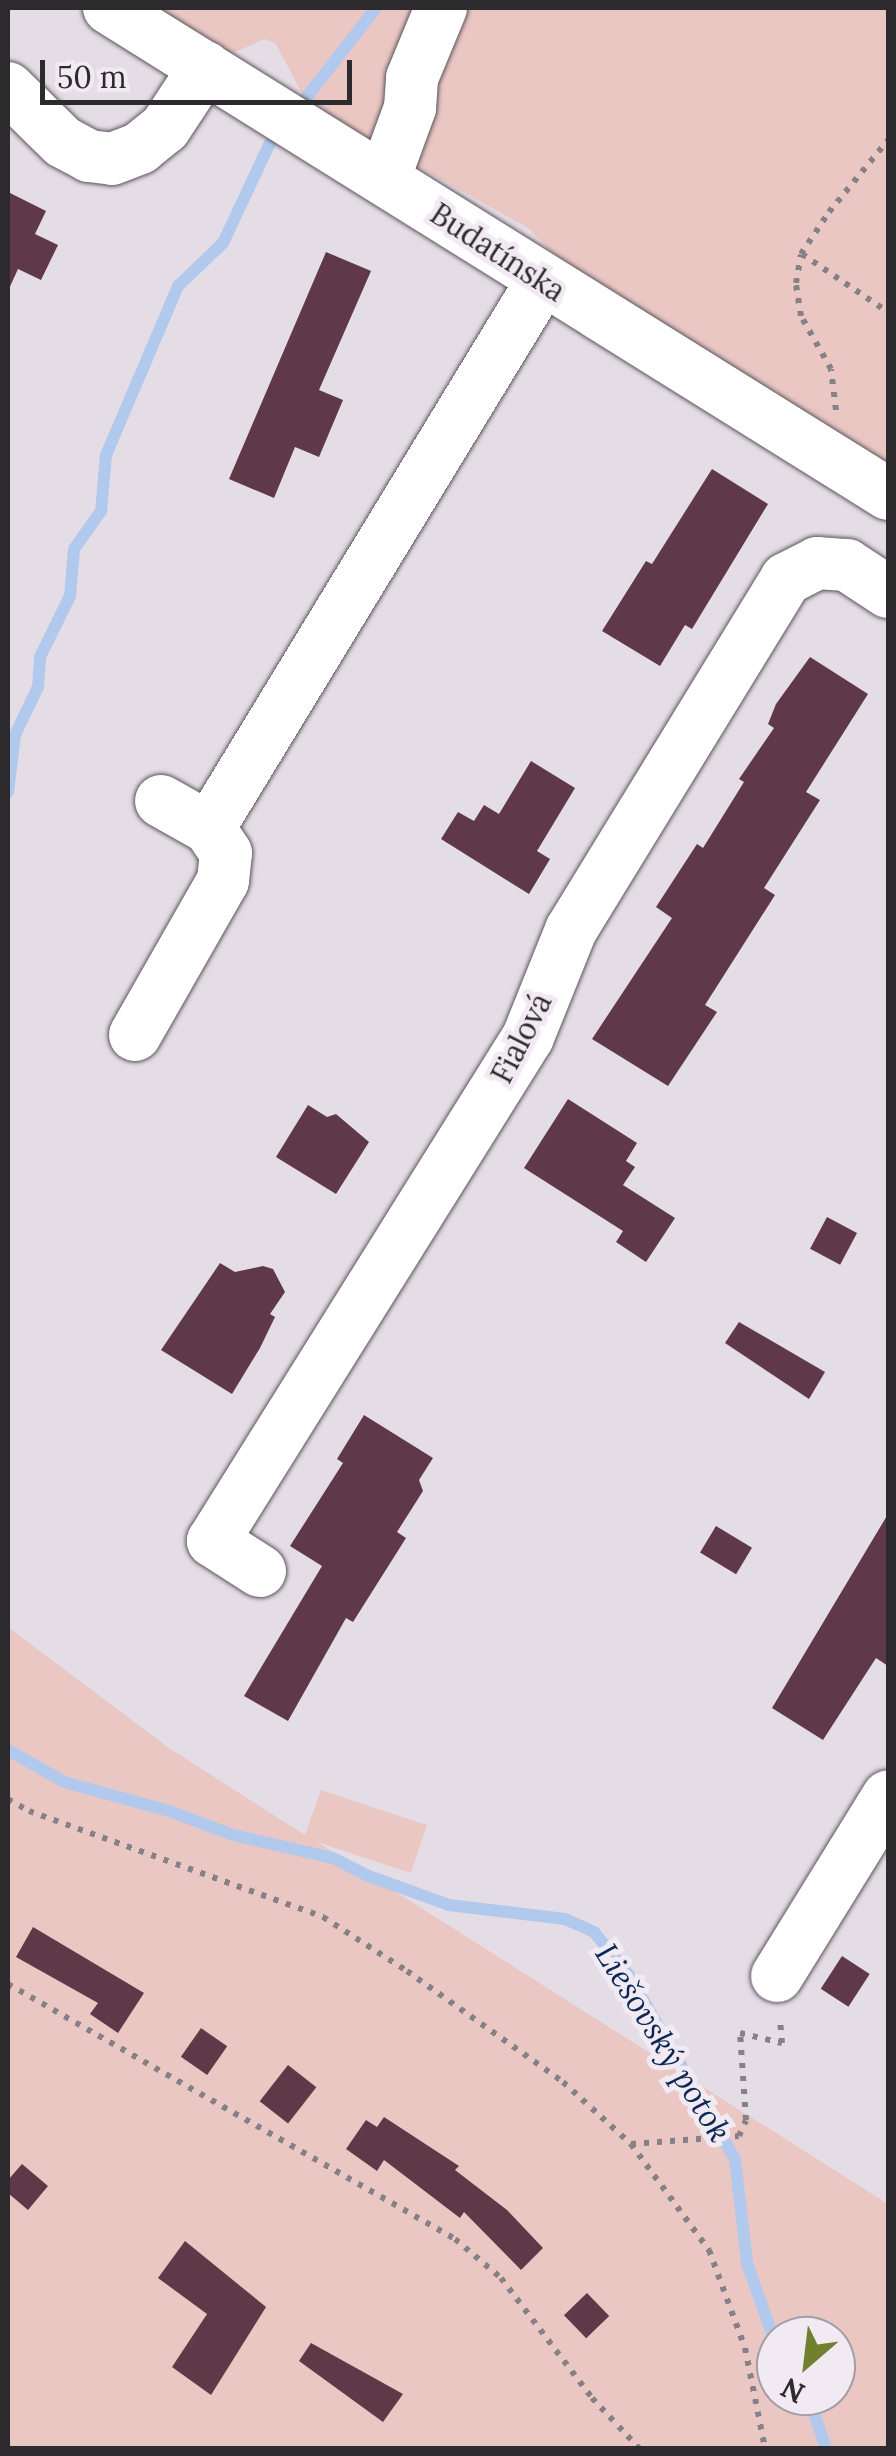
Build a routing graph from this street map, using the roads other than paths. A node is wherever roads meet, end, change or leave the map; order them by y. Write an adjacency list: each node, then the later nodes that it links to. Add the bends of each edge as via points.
1 (109, 8): 3 (street, Budatínska)
2 (441, 8): 5 (street, via 412,78 410,108)
3 (205, 67): 4 (street, via 165,128 112,159 63,142); 5 (street, Budatínska)
4 (8, 88)
5 (384, 179): 6 (street, Budatínska)
6 (542, 281): 7 (street, Budatínska); 10 (street)
7 (888, 494)
8 (888, 592): 12 (street, Fialová, via 847,566 817,563 786,579 571,930 528,1037 213,1542)
9 (160, 801): 10 (street)
10 (209, 828): 11 (street, via 226,853 223,881)
11 (135, 1035)
12 (260, 1571)
13 (888, 1796): 14 (street)
14 (777, 1976)

